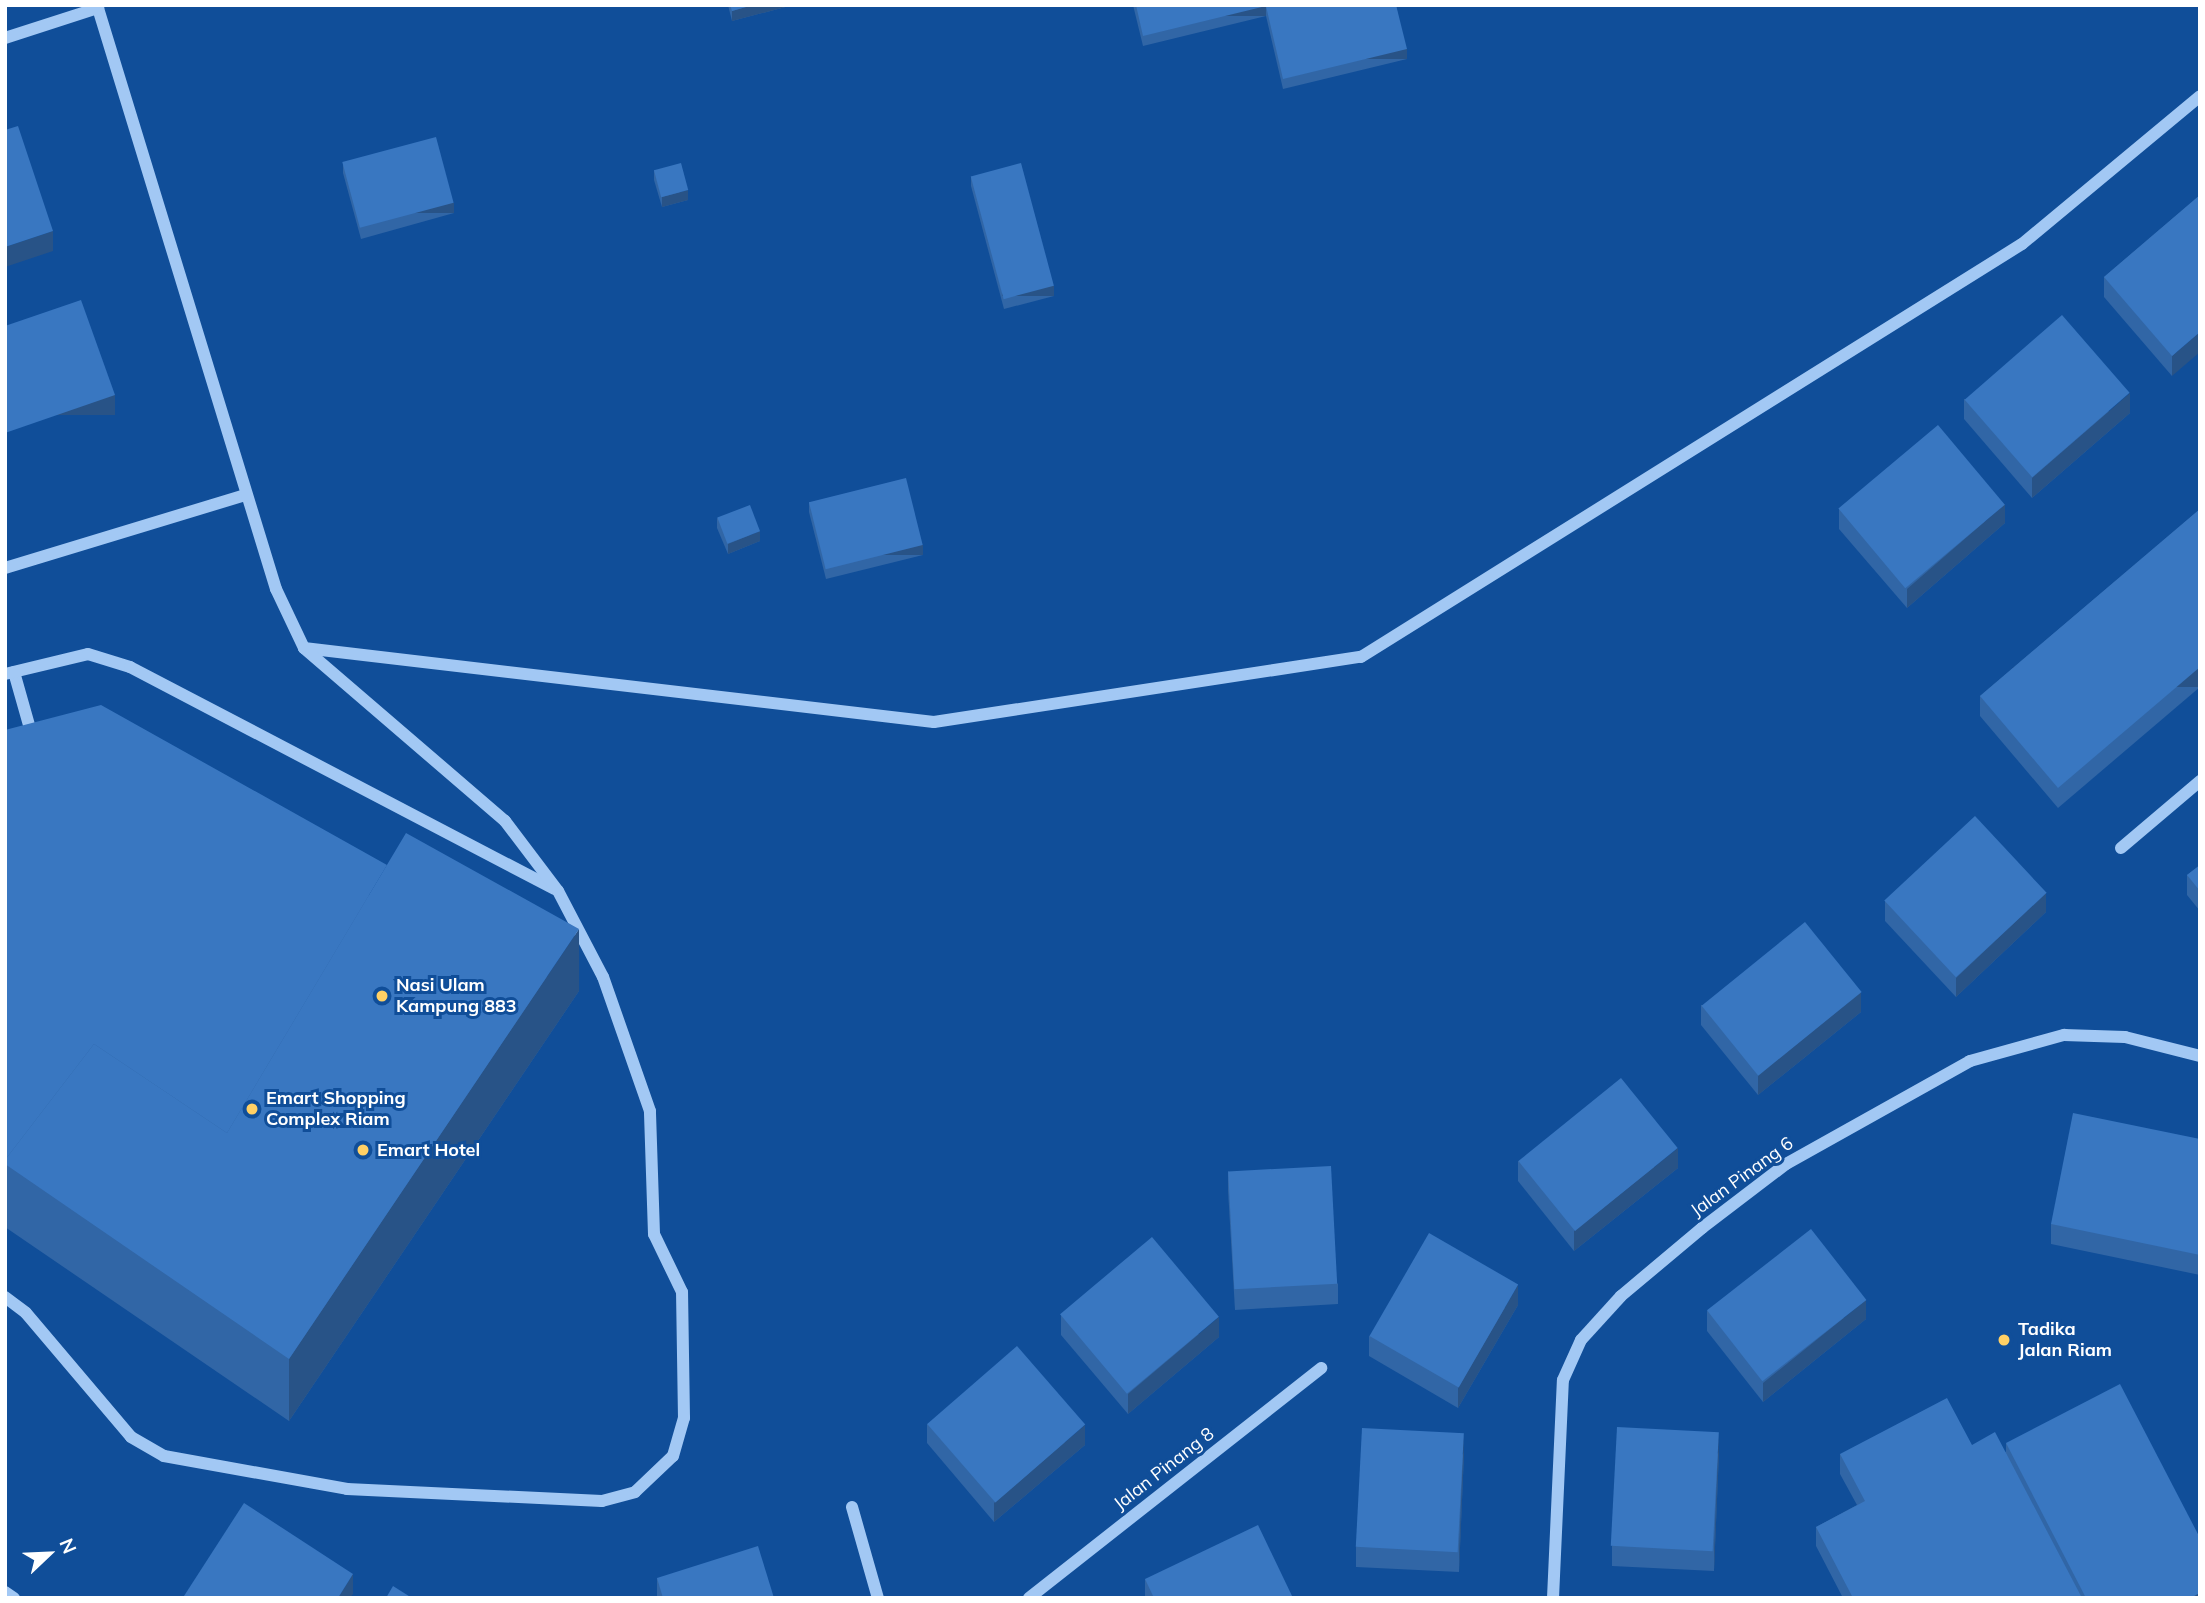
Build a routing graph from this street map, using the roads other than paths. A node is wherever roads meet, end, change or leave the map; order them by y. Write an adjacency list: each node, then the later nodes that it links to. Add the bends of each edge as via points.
1 (97, 7): 2 (street); 4 (street)
2 (5, 38)
3 (2200, 96): 6 (street, via 2022,244 1361,657 934,722)
4 (246, 495): 5 (street); 6 (street, via 276,589)
5 (5, 568)
6 (304, 648): 11 (street, via 505,821)
7 (10, 673): 8 (street, via 34,743); 11 (street, via 88,654 130,667)
8 (30, 751)
9 (2200, 781): 10 (street)
10 (2122, 848)
11 (558, 891): 13 (street, via 603,977 650,1111 654,1234 682,1292 684,1418 673,1456 635,1492 602,1500 347,1489 164,1457 131,1437 26,1314)
12 (2200, 1056): 20 (street, Jalan Pinang 6, via 2125,1037 2064,1035 1970,1061 1786,1164 1692,1236 1597,1322 1581,1340 1563,1380)
13 (5, 1297)
14 (1321, 1368): 19 (street, Jalan Pinang 8)
15 (852, 1507): 18 (street)
16 (5, 1592): 17 (street)
17 (14, 1598)
18 (878, 1598)
19 (1029, 1598)
20 (1553, 1598)

